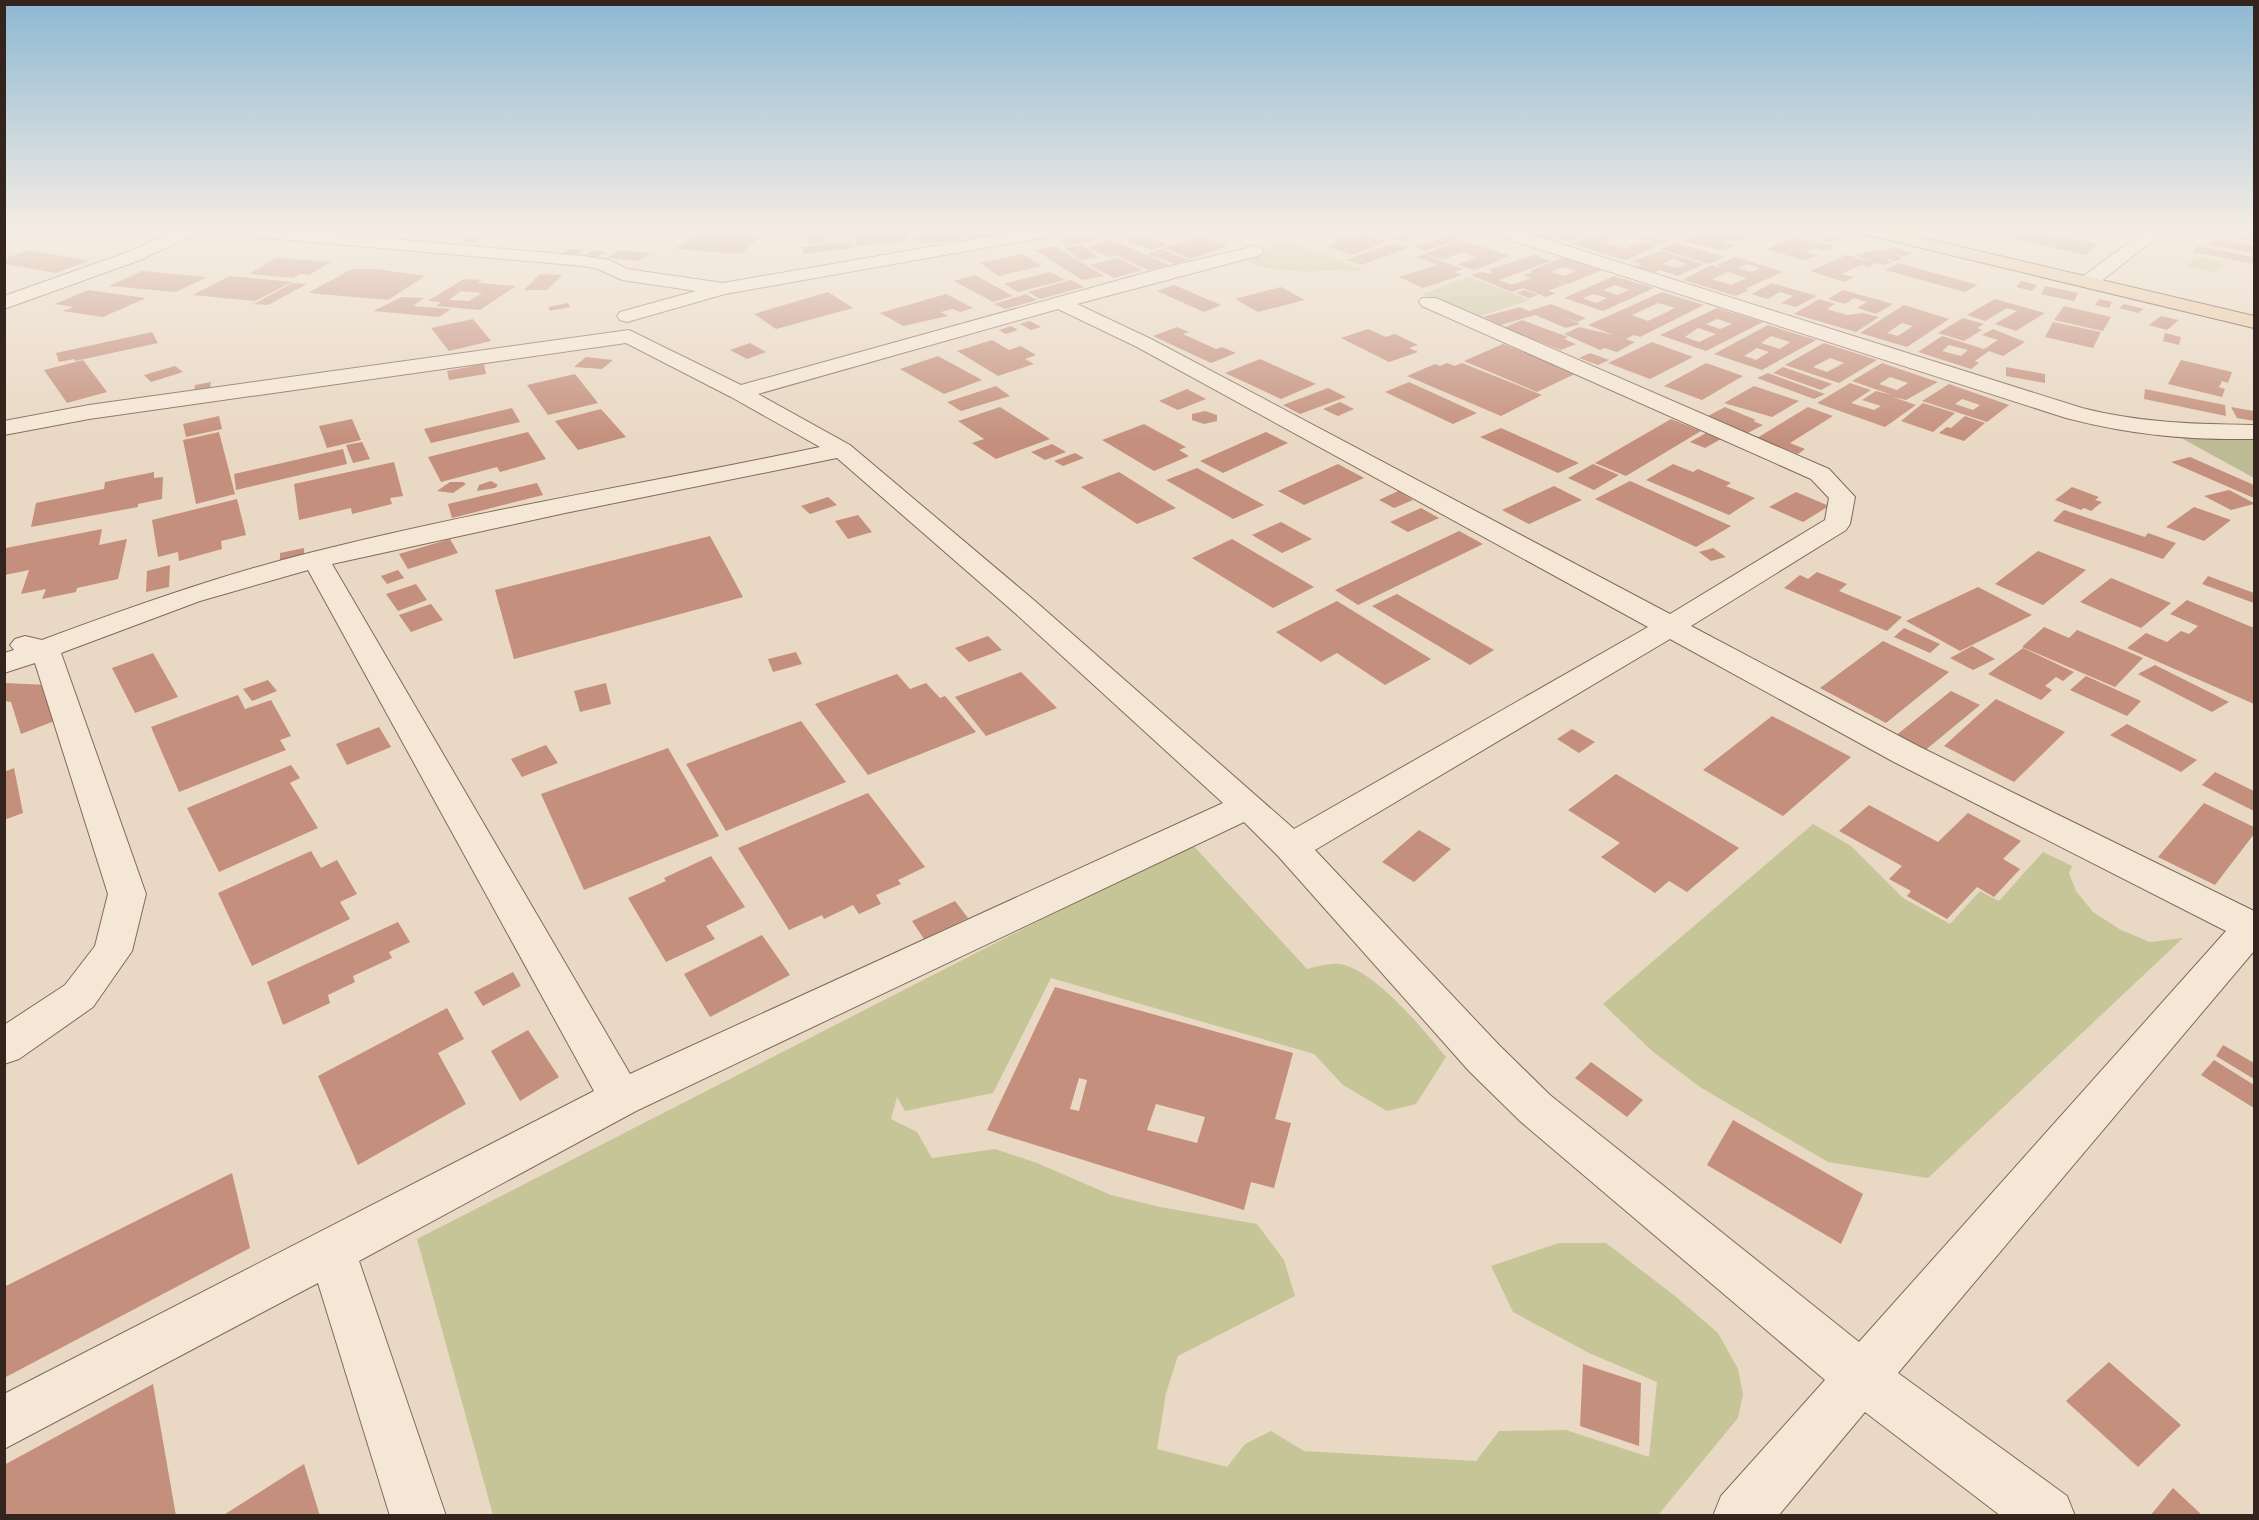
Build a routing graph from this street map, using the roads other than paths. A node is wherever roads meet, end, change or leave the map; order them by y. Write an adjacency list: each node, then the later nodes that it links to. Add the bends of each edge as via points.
1 (625, 299): 9 (street)
2 (697, 299): 9 (street)
3 (1075, 299): 7 (street)
4 (1715, 299): 12 (street, via 2121,425)
5 (2161, 299): 8 (main road)
6 (1429, 302): 15 (street, via 1820,474 1842,497 1837,524)
7 (1060, 303): 10 (street); 15 (street, via 1144,344)
8 (2254, 322)
9 (628, 326): 10 (street); 11 (street)
10 (739, 392): 13 (street)
11 (4, 428)
12 (2254, 432)
13 (842, 450): 14 (street); 19 (street)
14 (316, 559): 17 (street, via 190,595); 23 (street)
15 (1669, 627): 20 (street); 21 (street, via 1906,754)
16 (4, 641): 17 (street)
17 (45, 649): 18 (street); 22 (street, via 127,894 113,951 79,996)
18 (4, 664)
19 (1248, 806): 20 (street); 23 (street)
20 (1291, 847): 25 (street, via 1484,1058 1535,1108)
21 (2254, 926): 25 (street)
22 (4, 1047)
23 (621, 1098): 24 (street)
24 (332, 1252): 26 (street); 27 (street)
25 (1860, 1376): 28 (street); 29 (street)
26 (4, 1424)
27 (418, 1515)
28 (1741, 1515)
29 (2047, 1515)

